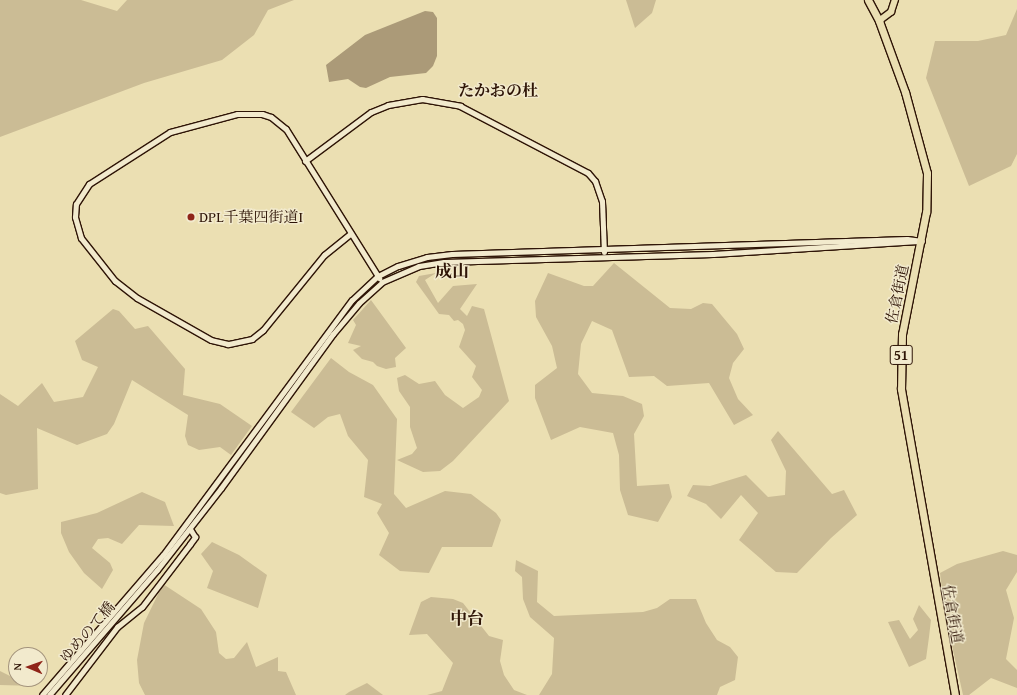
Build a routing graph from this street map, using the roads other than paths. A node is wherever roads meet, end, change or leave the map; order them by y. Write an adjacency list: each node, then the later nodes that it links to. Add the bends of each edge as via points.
1 (868, 0): 3 (highway, 佐倉街道 / 51)
2 (895, 0): 3 (main road, via 891,12)
3 (879, 21): 6 (highway, 佐倉街道 / 51, via 905,92 926,163 928,192)
4 (305, 161): 5 (street); 5 (street, via 286,130 271,117 262,114 237,114 180,128 161,137 89,184 76,204 77,229 107,273 126,290 211,340 228,344 252,339 263,330 324,255); 7 (street, via 371,112 388,105 422,99 460,106 588,173 595,181 601,196)
5 (350, 234): 9 (street)
6 (922, 241): 7 (street, via 907,238); 8 (street, via 820,249); 15 (highway, 佐倉街道 / 51, via 902,334 901,389)
7 (604, 251): 8 (street); 9 (street, via 439,255 416,259)
8 (604, 257): 10 (street, via 444,262 419,266)
9 (378, 276): 10 (street); 12 (street, via 346,307 204,502)
10 (382, 282): 11 (street, via 359,303 333,334)
11 (190, 529): 12 (street); 14 (street, via 195,537 190,544 142,607 117,627)
12 (127, 601): 13 (street, ゆめのて橋)
13 (45, 694)
14 (65, 695)
15 (955, 695)

